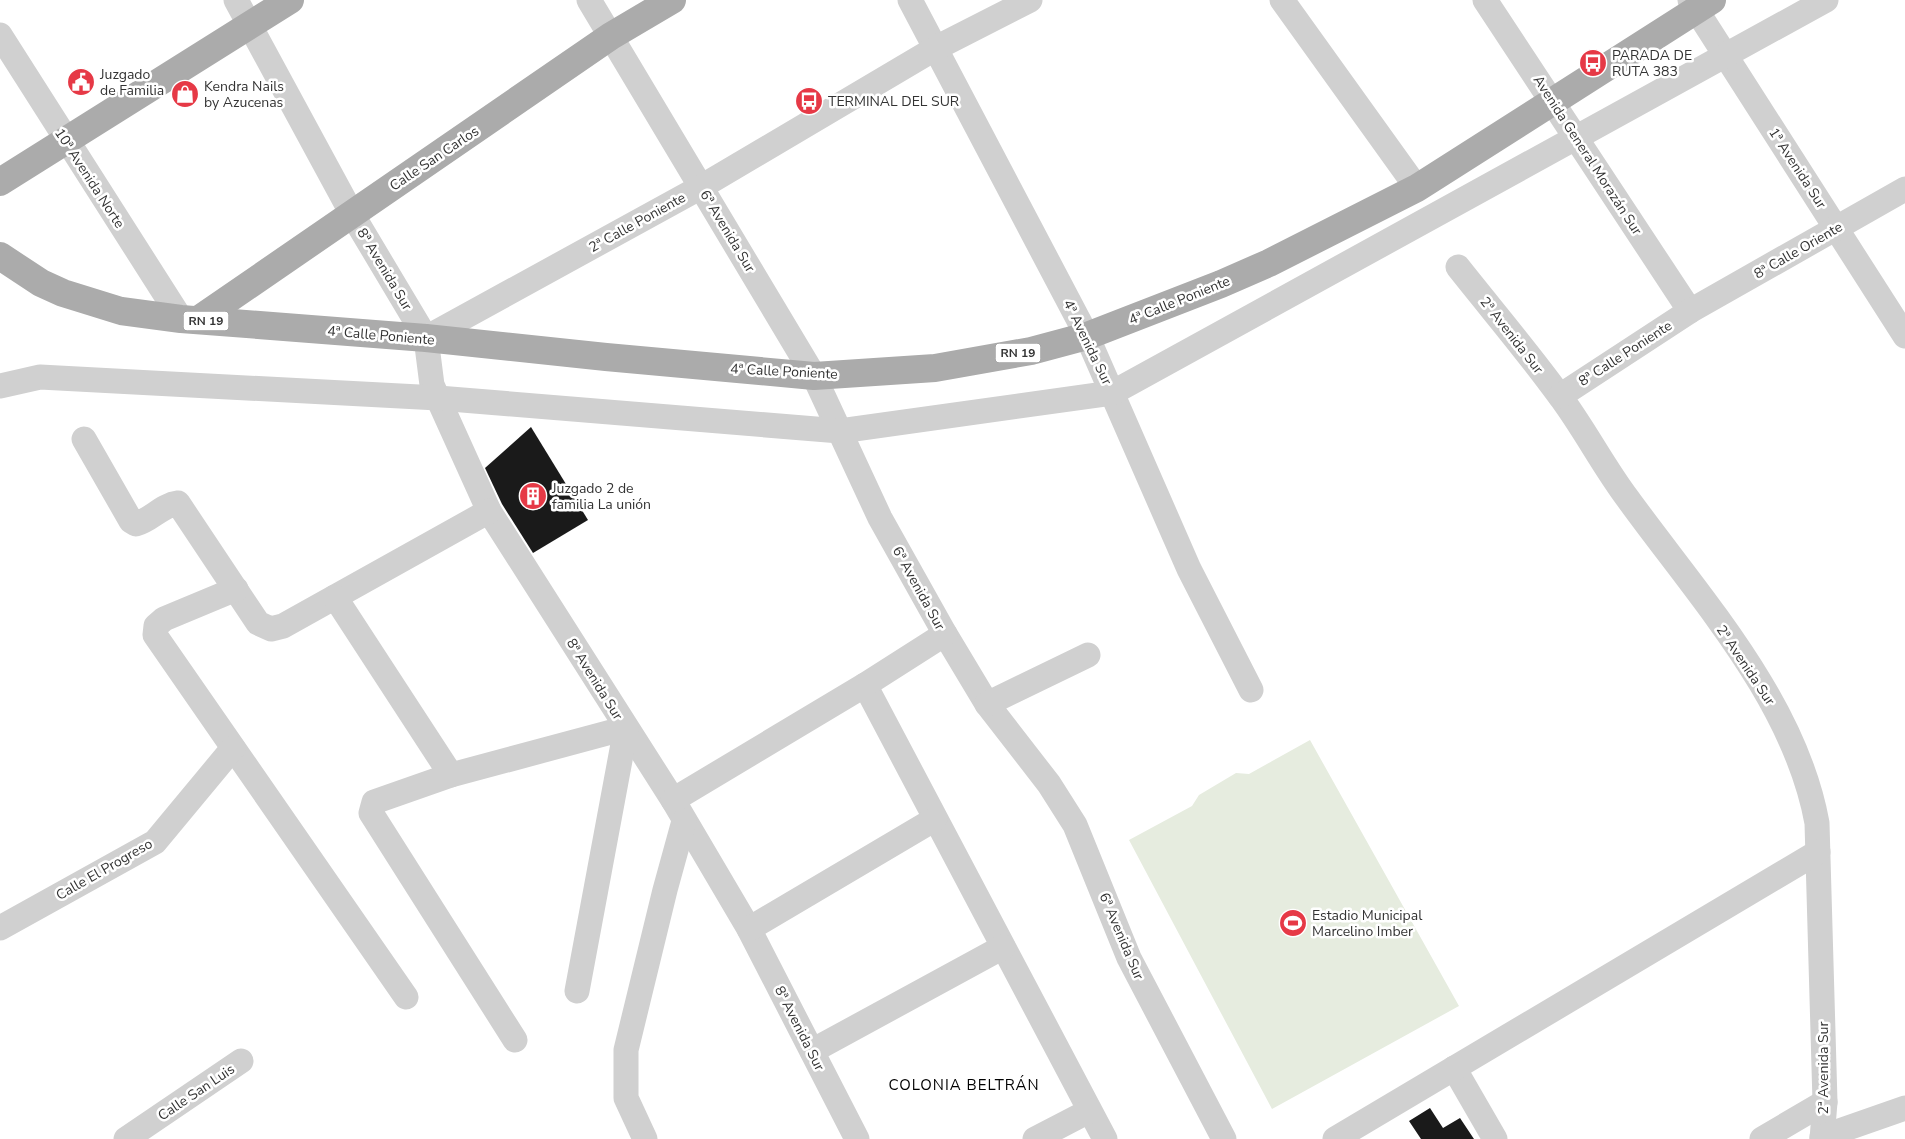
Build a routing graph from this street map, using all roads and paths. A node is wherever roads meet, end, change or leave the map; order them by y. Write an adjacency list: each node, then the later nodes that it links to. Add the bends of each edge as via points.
1 (236, 0): 11 (street, 8ª Avenida Sur)
2 (290, 0): 11 (main road)
3 (589, 0): 13 (street, 6ª Avenida Sur)
4 (672, 0): 13 (main road, Calle San Carlos)
5 (910, 0): 14 (street, 4ª Avenida Sur)
6 (1030, 0): 14 (street, 2ª Calle Poniente)
7 (1282, 0): 21 (street)
8 (1485, 0): 16 (street, Avenida General Morazán Sur)
9 (1826, 0): 15 (street)
10 (1699, 3): 15 (street, 1ª Avenida Sur); 16 (main road, RN 19)
11 (250, 25): 18 (main road); 23 (street, 8ª Avenida Sur)
12 (0, 35): 18 (street, 10ª Avenida Norte)
13 (611, 36): 20 (street, 6ª Avenida Sur); 23 (main road, Calle San Carlos)
14 (936, 48): 20 (street, 2ª Calle Poniente); 29 (street, 4ª Avenida Sur)
15 (1726, 56): 17 (street); 24 (street, 1ª Avenida Sur)
16 (1553, 100): 17 (street, Avenida General Morazán Sur); 21 (main road, 4ª Calle Poniente / RN 19)
17 (1577, 138): 27 (street, Avenida General Morazán Sur); 34 (street)
18 (65, 139): 19 (main road); 28 (street, 10ª Avenida Norte)
19 (0, 182)
20 (701, 187): 31 (street, 2ª Calle Poniente); 32 (street, 6ª Avenida Sur)
21 (1417, 188): 29 (main road, 4ª Calle Poniente / RN 19, via 1253,270)
22 (1905, 189): 24 (street, 8ª Calle Oriente)
23 (352, 214): 28 (main road, Calle San Carlos); 31 (street, 8ª Avenida Sur)
24 (1836, 228): 27 (street, 8ª Calle Oriente); 30 (street, 1ª Avenida Sur)
25 (0, 256): 28 (main road, 4ª Calle Poniente / RN 19, via 40,283 62,293 122,311)
26 (1458, 267): 35 (street, 2ª Avenida Sur)
27 (1690, 311): 35 (street, 8ª Calle Poniente)
28 (190, 320): 31 (main road, 4ª Calle Poniente / RN 19)
29 (1087, 336): 32 (main road, 4ª Calle Poniente / RN 19, via 1031,351 935,368); 34 (street, 4ª Avenida Sur)
30 (1905, 336)
31 (426, 338): 32 (main road, 4ª Calle Poniente / RN 19); 36 (street, 8ª Avenida Sur, via 432,385)
32 (814, 376): 37 (street, 6ª Avenida Sur)
33 (0, 386): 36 (street, via 40,377)
34 (1112, 393): 37 (street); 45 (street, 4ª Avenida Sur, via 1189,569)
35 (1560, 396): 52 (street, 2ª Avenida Sur, via 1626,497 1774,704 1797,752 1813,799)
36 (438, 398): 37 (street); 39 (street, 8ª Avenida Sur)
37 (840, 431): 42 (street, 6ª Avenida Sur, via 880,518)
38 (84, 439): 40 (street, via 131,522 143,522 178,503)
39 (489, 512): 41 (street); 47 (street, 8ª Avenida Sur)
40 (236, 590): 41 (street, via 258,623 271,629 283,626); 48 (street, via 164,619 156,626 155,635)
41 (335, 597): 49 (street)
42 (945, 634): 44 (street); 46 (street, 6ª Avenida Sur)
43 (1088, 655): 46 (street)
44 (864, 685): 50 (street); 51 (street)
45 (1252, 690)
46 (987, 704): 71 (street, 6ª Avenida Sur, via 1049,784 1075,825 1129,958)
47 (626, 728): 49 (street); 50 (street, 8ª Avenida Sur); 56 (street)
48 (233, 748): 53 (street, Calle El Progreso, via 155,842); 57 (street)
49 (451, 775): 58 (street, via 374,802 371,813)
50 (679, 810): 54 (street, 8ª Avenida Sur); 67 (street, via 664,890 626,1050 626,1098)
51 (935, 820): 54 (street); 55 (street)
52 (1818, 852): 61 (street); 62 (street, 2ª Avenida Sur)
53 (0, 928)
54 (749, 929): 59 (street, 8ª Avenida Sur)
55 (1003, 947): 59 (street); 64 (street)
56 (577, 991)
57 (406, 997)
58 (515, 1040)
59 (812, 1052): 68 (street, 8ª Avenida Sur)
60 (241, 1061): 66 (street, Calle San Luis)
61 (1454, 1068): 72 (street); 73 (street)
62 (1825, 1102): 65 (street, 2ª Avenida Sur); 74 (street)
63 (1905, 1108): 65 (street)
64 (1089, 1111): 69 (street); 70 (street)
65 (1822, 1138)
66 (126, 1139)
67 (645, 1139)
68 (857, 1139)
69 (1035, 1139)
70 (1105, 1139)
71 (1224, 1139)
72 (1335, 1139)
73 (1495, 1139)
74 (1762, 1139)

